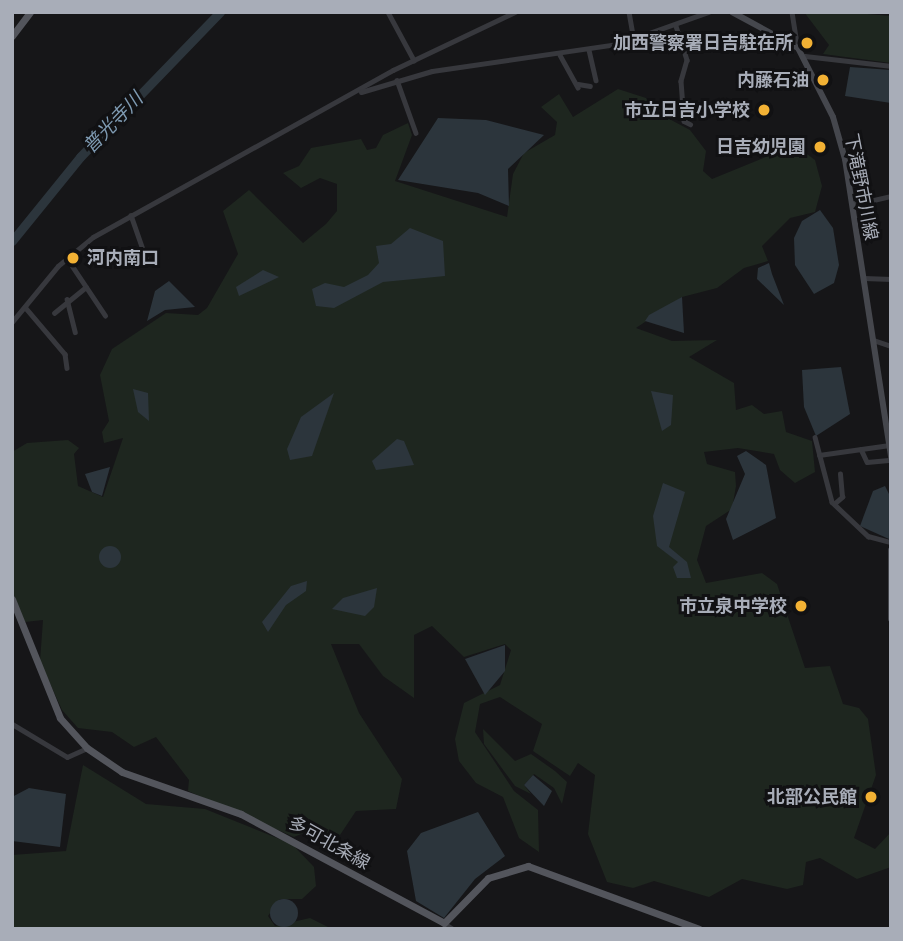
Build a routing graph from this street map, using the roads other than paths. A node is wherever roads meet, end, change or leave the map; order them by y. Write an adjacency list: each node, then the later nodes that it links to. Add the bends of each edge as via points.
1 (30, 12): 9 (main road)
2 (388, 12): 15 (street)
3 (515, 12): 15 (street)
4 (629, 12): 10 (street)
5 (708, 12): 8 (street)
6 (732, 12): 11 (main road, 下滝野市川線)
7 (792, 12): 11 (street)
8 (676, 26): 10 (street); 22 (street, via 687,60 681,81 684,121)
9 (12, 36)
10 (634, 40): 12 (street)
11 (798, 48): 14 (main road, 下滝野市川線)
12 (589, 50): 13 (street); 19 (street)
13 (561, 55): 18 (street); 20 (street, via 578,86)
14 (806, 56): 16 (street); 25 (main road, 下滝野市川線, via 833,117)
15 (414, 61): 17 (street)
16 (891, 66)
17 (393, 70): 18 (street); 21 (street)
18 (396, 79): 21 (street); 23 (street)
19 (596, 80)
20 (590, 86)
21 (361, 92): 26 (street)
22 (690, 124)
23 (415, 133)
24 (891, 196): 25 (street)
25 (852, 205): 30 (main road, 下滝野市川線)
26 (131, 215): 28 (street); 29 (street)
27 (66, 251): 28 (street)
28 (68, 257): 32 (street); 34 (street)
29 (146, 258)
30 (863, 278): 31 (street); 39 (main road, 下滝野市川線)
31 (891, 279)
32 (86, 287): 33 (street); 36 (street)
33 (67, 299): 35 (street); 38 (street)
34 (25, 307): 37 (street); 41 (street, via 65,354)
35 (54, 313)
36 (105, 315)
37 (12, 322)
38 (75, 332)
39 (873, 340): 40 (street); 43 (main road, 下滝野市川線)
40 (891, 346)
41 (67, 368)
42 (815, 437): 45 (street)
43 (889, 445): 44 (street); 46 (main road, 下滝野市川線)
44 (861, 449): 45 (street); 46 (street, via 867,463)
45 (819, 455): 48 (street)
46 (891, 458)
47 (840, 474): 48 (street, via 843,492)
48 (834, 504): 49 (street, via 868,536)
49 (891, 542)
50 (891, 550): 51 (main road)
51 (889, 574): 53 (main road)
52 (12, 599): 55 (main road, 多可北条線, via 50,699)
53 (891, 619)
54 (12, 724): 55 (street, via 67,757)
55 (87, 748): 56 (main road, 多可北条線, via 140,780 241,814)
56 (444, 923): 57 (street); 58 (main road, via 488,878 528,866)
57 (453, 929)
58 (699, 929)

